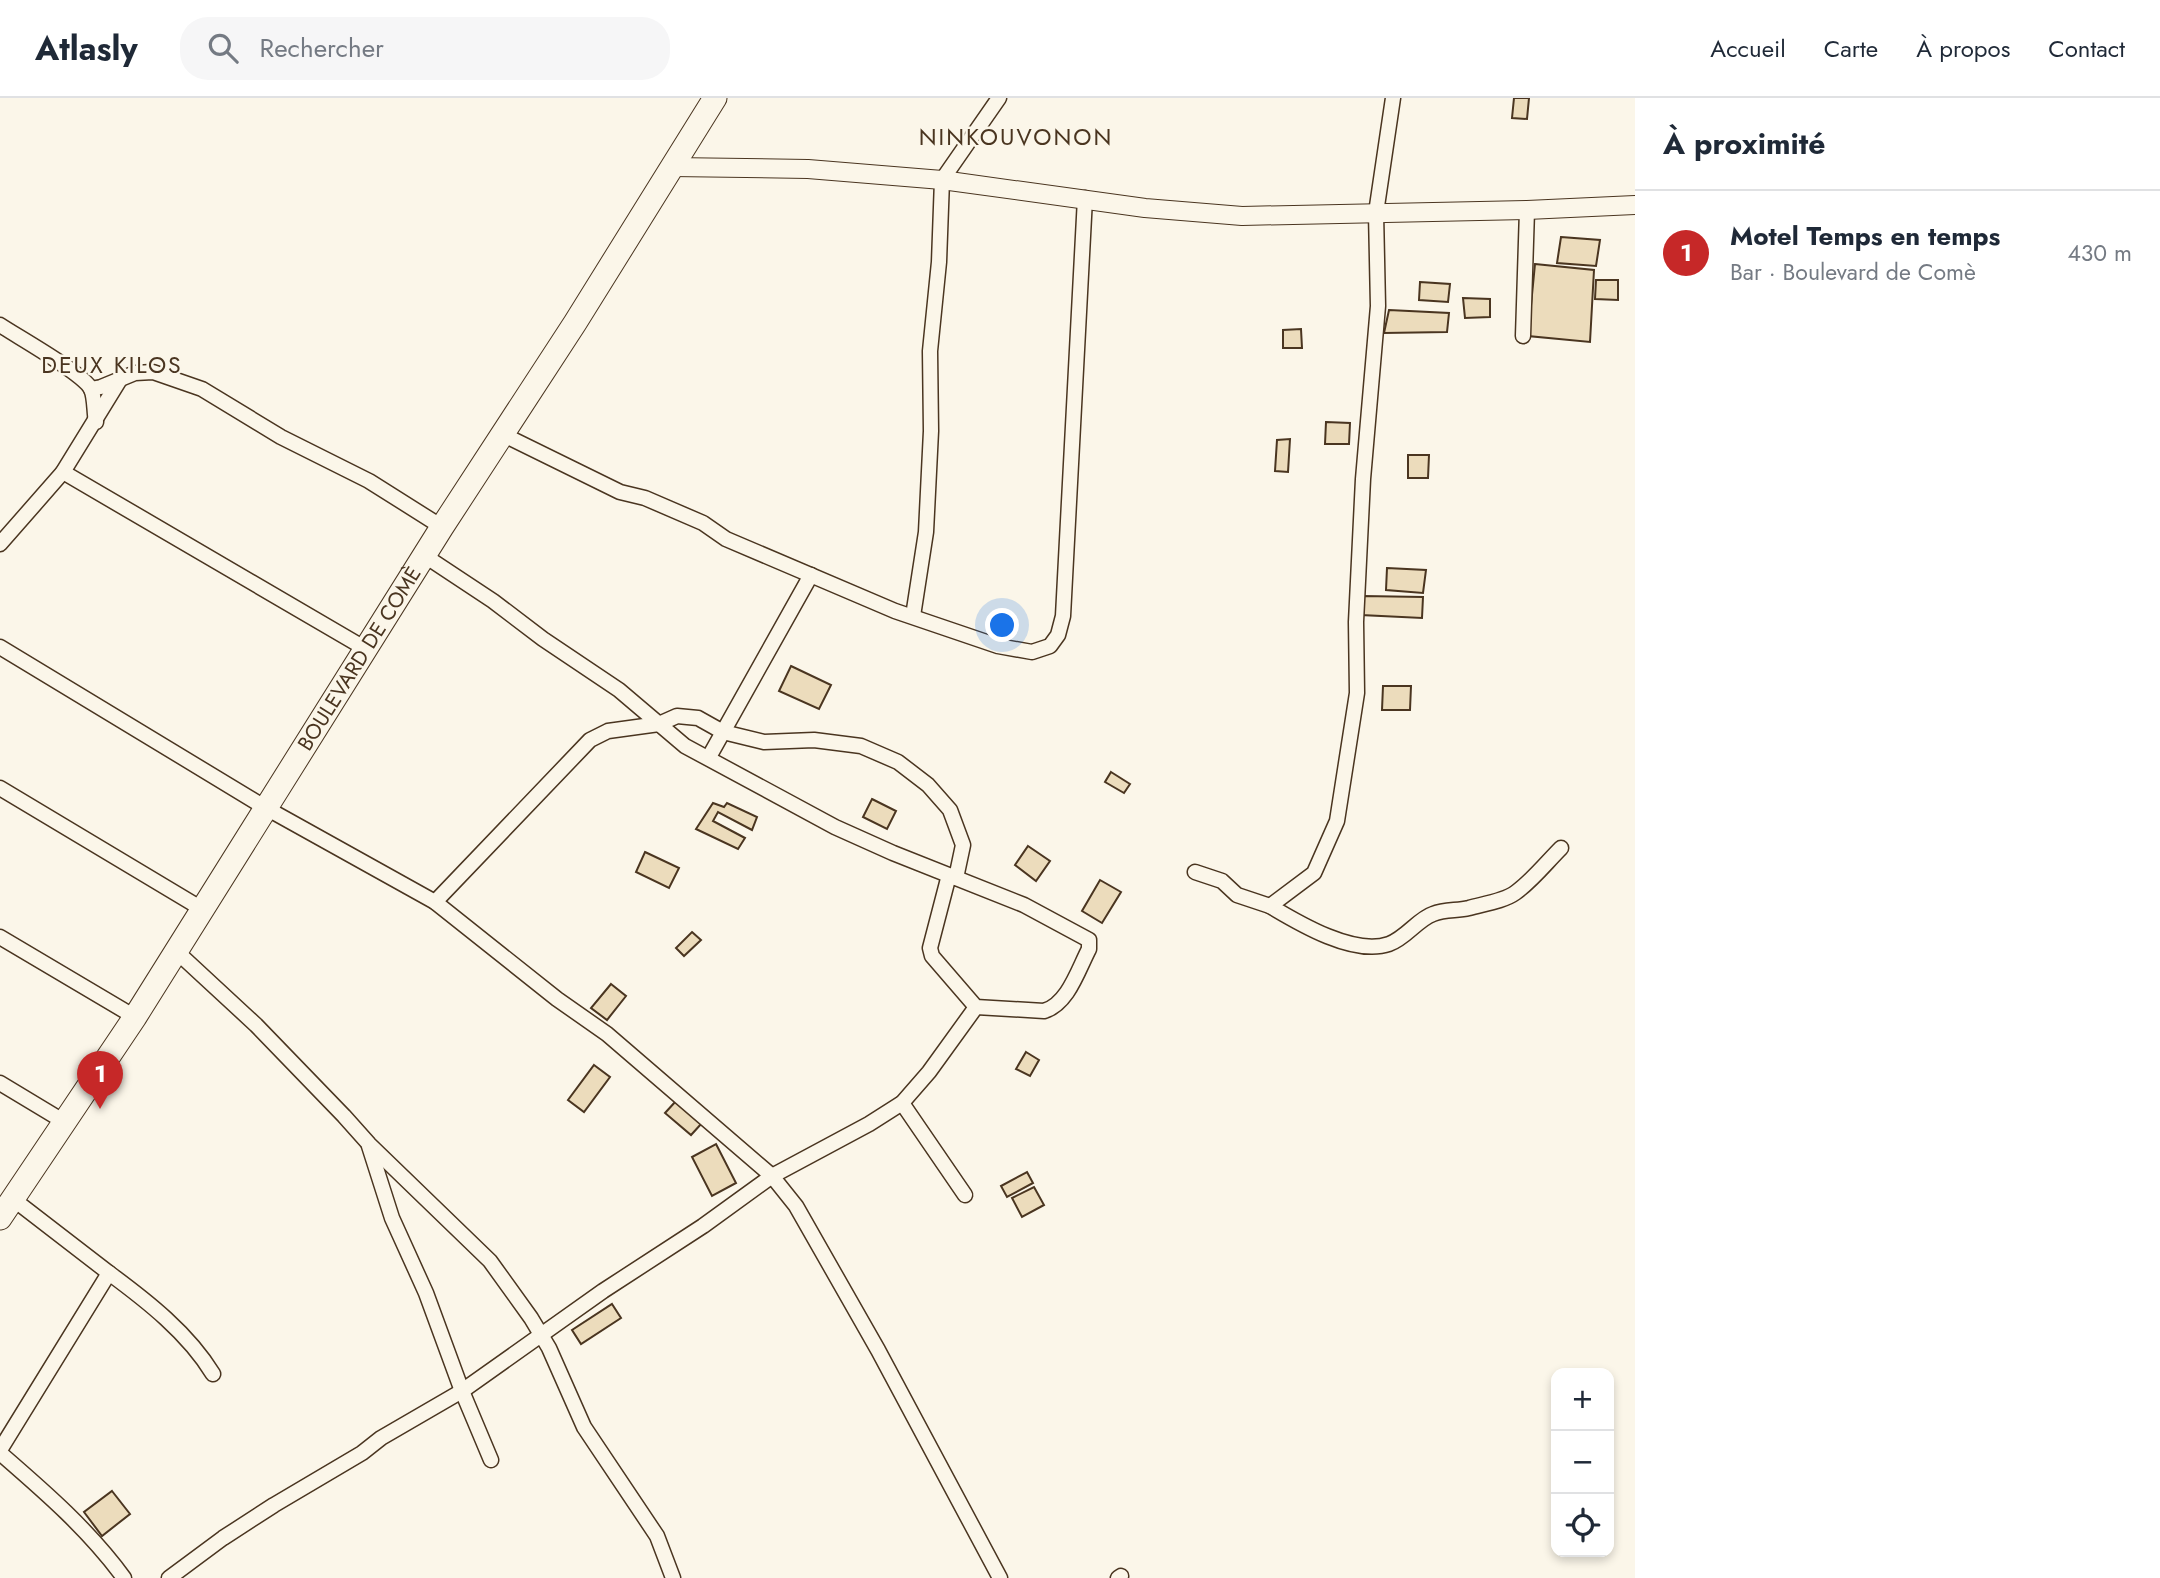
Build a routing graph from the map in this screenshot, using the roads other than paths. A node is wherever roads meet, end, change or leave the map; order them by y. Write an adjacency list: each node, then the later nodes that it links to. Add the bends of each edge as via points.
1 (999, 98): 5 (street)
2 (1393, 98): 9 (street)
3 (711, 99): 4 (main road, BOULEVARD DE COMÈ)
4 (672, 167): 5 (street, via 808,169); 15 (main road, BOULEVARD DE COMÈ)
5 (942, 180): 6 (street); 22 (street, via 930,351 926,532)
6 (1085, 198): 9 (street, via 1241,215); 22 (street, via 1063,616 1058,635 1050,646 1032,652 998,646)
7 (1635, 205): 8 (street)
8 (1527, 210): 9 (street); 11 (street)
9 (1376, 213): 34 (street, via 1378,306 1363,479 1357,693 1337,821 1314,873)
10 (0, 325): 13 (street)
11 (1523, 336)
12 (119, 381): 13 (street); 14 (street); 17 (street, via 135,373 153,372 202,389)
13 (91, 388): 14 (street)
14 (96, 422): 16 (street)
15 (502, 434): 17 (main road, BOULEVARD DE COMÈ); 21 (street, via 620,492 667,507)
16 (63, 472): 18 (street); 24 (street)
17 (442, 527): 20 (main road, BOULEVARD DE COMÈ)
18 (5, 528): 19 (street)
19 (0, 544)
20 (425, 556): 24 (main road, BOULEVARD DE COMÈ); 25 (street, via 619,690)
21 (811, 575): 22 (street); 26 (street)
22 (913, 616)
23 (0, 647): 29 (street)
24 (366, 649): 29 (main road, BOULEVARD DE COMÈ)
25 (659, 724): 26 (street, via 677,716 698,719); 27 (street, via 685,746); 33 (street, via 608,731 590,740)
26 (723, 732): 27 (street); 32 (street, via 764,742 814,740 861,746 898,762 950,810 962,845)
27 (709, 757): 32 (street, via 835,827)
28 (0, 788): 35 (street)
29 (266, 808): 33 (street); 35 (main road, BOULEVARD DE COMÈ)
30 (1561, 848): 34 (street, via 1514,894 1429,915 1412,930 1380,946 1357,945 1326,935)
31 (1195, 872): 34 (street, via 1222,881 1237,895)
32 (953, 876): 38 (street, via 930,948); 38 (street, via 1024,905 1090,945 1061,1002 1053,1008)
33 (435, 902): 44 (street, via 607,1034)
34 (1270, 906)
35 (202, 909): 37 (main road, BOULEVARD DE COMÈ)
36 (0, 937): 39 (street)
37 (176, 951): 39 (main road, BOULEVARD DE COMÈ); 43 (street, via 256,1025)
38 (976, 1007): 41 (street)
39 (135, 1017): 42 (main road, BOULEVARD DE COMÈ)
40 (0, 1083): 42 (street)
41 (902, 1103): 44 (street); 45 (street)
42 (64, 1121): 46 (main road, BOULEVARD DE COMÈ)
43 (369, 1144): 48 (street, via 490,1261); 50 (street, via 393,1218)
44 (772, 1176): 48 (street); 56 (street, via 796,1206 878,1350)
45 (965, 1195)
46 (6, 1209): 47 (street)
47 (109, 1272): 49 (street, via 150,1303); 51 (street)
48 (541, 1335): 50 (street); 55 (street, via 584,1427 657,1536)
49 (213, 1374)
50 (462, 1391): 52 (street); 54 (street, via 274,1505)
51 (0, 1452): 53 (street, via 74,1519)
52 (491, 1460)
53 (124, 1578)
54 (169, 1578)
55 (673, 1578)
56 (1000, 1578)

